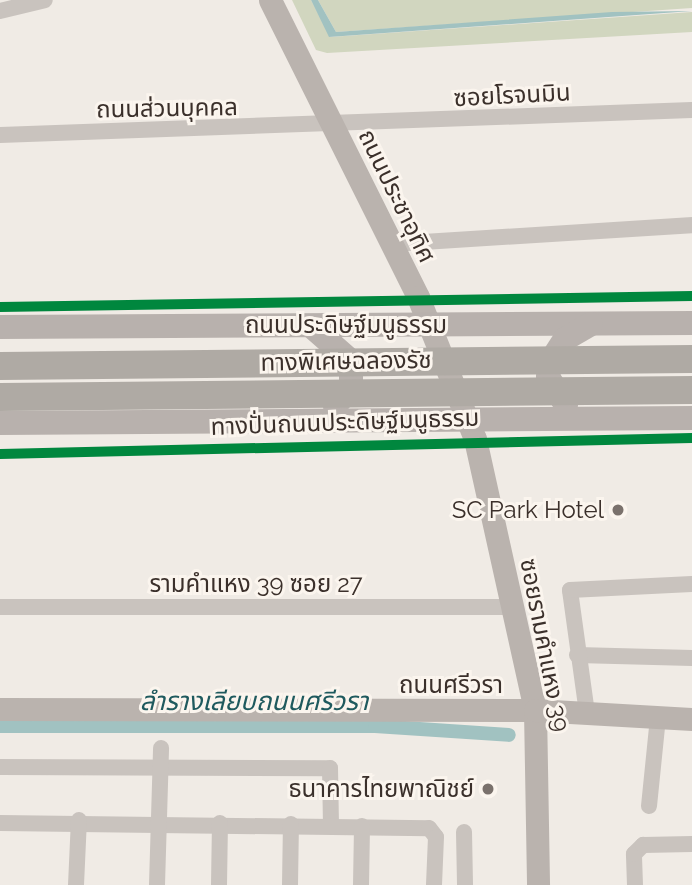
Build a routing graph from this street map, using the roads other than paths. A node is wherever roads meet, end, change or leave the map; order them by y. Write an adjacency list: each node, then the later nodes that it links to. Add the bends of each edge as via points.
1 (46, 0): 3 (street)
2 (270, 0): 5 (main road, ถนนประชาอุทิศ)
3 (0, 11)
4 (692, 110): 5 (street, ซอยโรจนมิน)
5 (334, 127): 6 (street, ถนนส่วนบุคคล); 8 (main road, ถนนประชาอุทิศ)
6 (0, 135)
7 (692, 225): 8 (street)
8 (392, 244): 11 (main road, ถนนประชาอุทิศ)
9 (592, 323): 10 (main road, ถนนประดิษฐ์มนูธรรม); 11 (main road, ถนนประดิษฐ์มนูธรรม); 21 (main road, via 556,349 548,377 568,407)
10 (692, 323)
11 (430, 324): 12 (main road, ถนนประดิษฐ์มนูธรรม); 20 (main road, ถนนประชาอุทิศ)
12 (311, 326): 13 (main road, ถนนประดิษฐ์มนูธรรม); 18 (main road, via 351,360 351,388 333,409)
13 (0, 327)
14 (692, 359): 15 (highway, ทางพิเศษฉลองรัช)
15 (0, 366)
16 (692, 390): 17 (highway, ทางพิเศษฉลองรัช)
17 (0, 397)
18 (314, 418): 20 (main road); 22 (main road)
19 (692, 418): 21 (main road)
20 (467, 419): 21 (main road); 25 (main road, ซอยรามคำแหง 39)
21 (598, 420)
22 (0, 423)
23 (692, 584): 26 (street, via 570,590)
24 (0, 607): 25 (street, รามคำแหง 39 ซอย 27)
25 (512, 607): 29 (main road, ซอยรามคำแหง 39)
26 (577, 655): 27 (street); 30 (street)
27 (692, 658)
28 (0, 709): 29 (main road, ถนนศรีวรา)
29 (535, 710): 30 (main road, ถนนศรีวรา); 53 (main road, ซอยรามคำแหง 39)
30 (587, 713): 31 (main road, ถนนศรีวรา)
31 (658, 717): 32 (main road, ถนนศรีวรา); 36 (street)
32 (692, 719)
33 (161, 748): 35 (street)
34 (0, 767): 35 (street)
35 (161, 768): 39 (street); 42 (street, via 330,768)
36 (649, 806)
37 (79, 820): 38 (street); 39 (street); 46 (street)
38 (0, 823)
39 (159, 823): 40 (street); 47 (street)
40 (220, 823): 41 (street); 48 (street)
41 (291, 824): 42 (street); 49 (street)
42 (331, 825): 43 (street)
43 (362, 826): 50 (street); 51 (street, via 434,831)
44 (464, 832): 52 (street)
45 (692, 844): 54 (street, via 643,845 635,854)
46 (76, 885)
47 (157, 885)
48 (219, 885)
49 (290, 885)
50 (361, 885)
51 (434, 885)
52 (465, 885)
53 (538, 885)
54 (635, 885)

